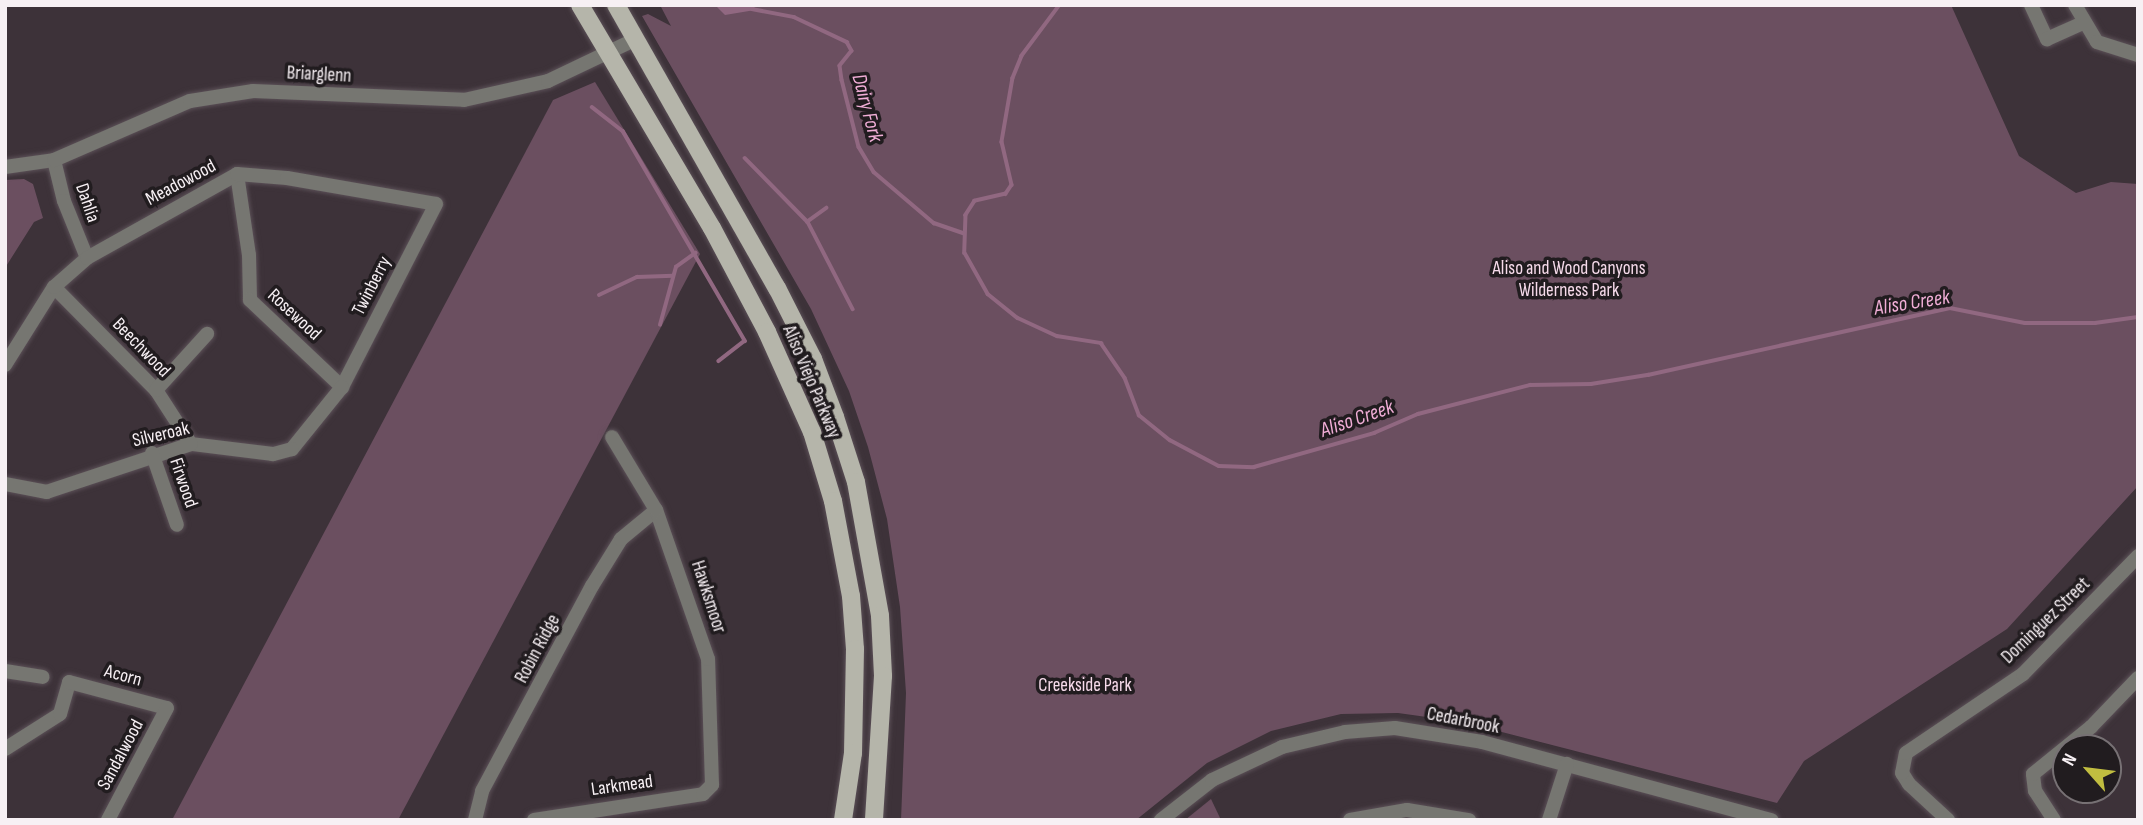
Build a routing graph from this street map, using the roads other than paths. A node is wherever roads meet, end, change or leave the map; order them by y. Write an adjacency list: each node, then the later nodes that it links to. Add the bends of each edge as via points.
1 (580, 5): 7 (main road, Aliso Viejo Parkway)
2 (616, 5): 6 (main road, Aliso Viejo Parkway)
3 (2031, 5): 5 (street, via 2047,39)
4 (2075, 5): 5 (street)
5 (2083, 23): 8 (street, via 2098,42)
6 (634, 40): 7 (street, Briarglenn); 38 (main road, Aliso Viejo Parkway, via 807,347 856,482 880,616 883,676)
7 (606, 55): 9 (street, Briarglenn, via 548,81 464,100 253,91 190,101); 37 (main road, Aliso Viejo Parkway, via 712,228 767,332 812,432 833,501 851,596 853,753)
8 (2138, 55)
9 (54, 160): 10 (street, Briarglenn); 13 (street, Dahlia, via 64,201)
10 (5, 167)
11 (237, 174): 12 (street, Meadowood); 13 (street, Meadowood); 17 (street, Rosewood, via 249,255 250,300)
12 (436, 204): 17 (street, Twinberry)
13 (87, 258): 14 (street, Meadowood)
14 (54, 288): 16 (street, Meadowood); 18 (street, Beechwood)
15 (207, 334): 18 (street)
16 (5, 365)
17 (342, 387): 20 (street, Silveroak, via 292,449 283,453)
18 (156, 390): 20 (street, Beechwood)
19 (612, 437): 23 (street, Hawksmoor)
20 (191, 444): 21 (street, Silveroak)
21 (152, 453): 22 (street, Silveroak, via 47,492); 24 (street, Firwood)
22 (5, 484)
23 (656, 510): 32 (street, Hawksmoor, via 708,659); 35 (street, Robin Ridge, via 621,539 592,586 482,791)
24 (177, 525)
25 (2138, 556): 43 (street, Dominguez Street, via 2022,674 1906,753 1902,773)
26 (5, 671): 27 (street)
27 (43, 677)
28 (2138, 678): 44 (street, via 2091,727 2039,766 2032,783)
29 (167, 708): 30 (street, Acorn, via 69,682 60,714); 34 (street, Sandalwood)
30 (5, 748)
31 (1567, 764): 39 (street, Cedarbrook, via 1482,742 1395,728 1345,732 1282,747 1224,774); 41 (street); 42 (street, Cedarbrook)
32 (712, 785): 36 (street, Larkmead, via 703,794)
33 (1465, 819): 40 (street, via 1407,810)
34 (108, 820)
35 (475, 820)
36 (534, 820)
37 (843, 820)
38 (874, 820)
39 (1161, 820)
40 (1350, 820)
41 (1549, 820)
42 (1772, 820)
43 (1948, 820)
44 (2054, 820)

